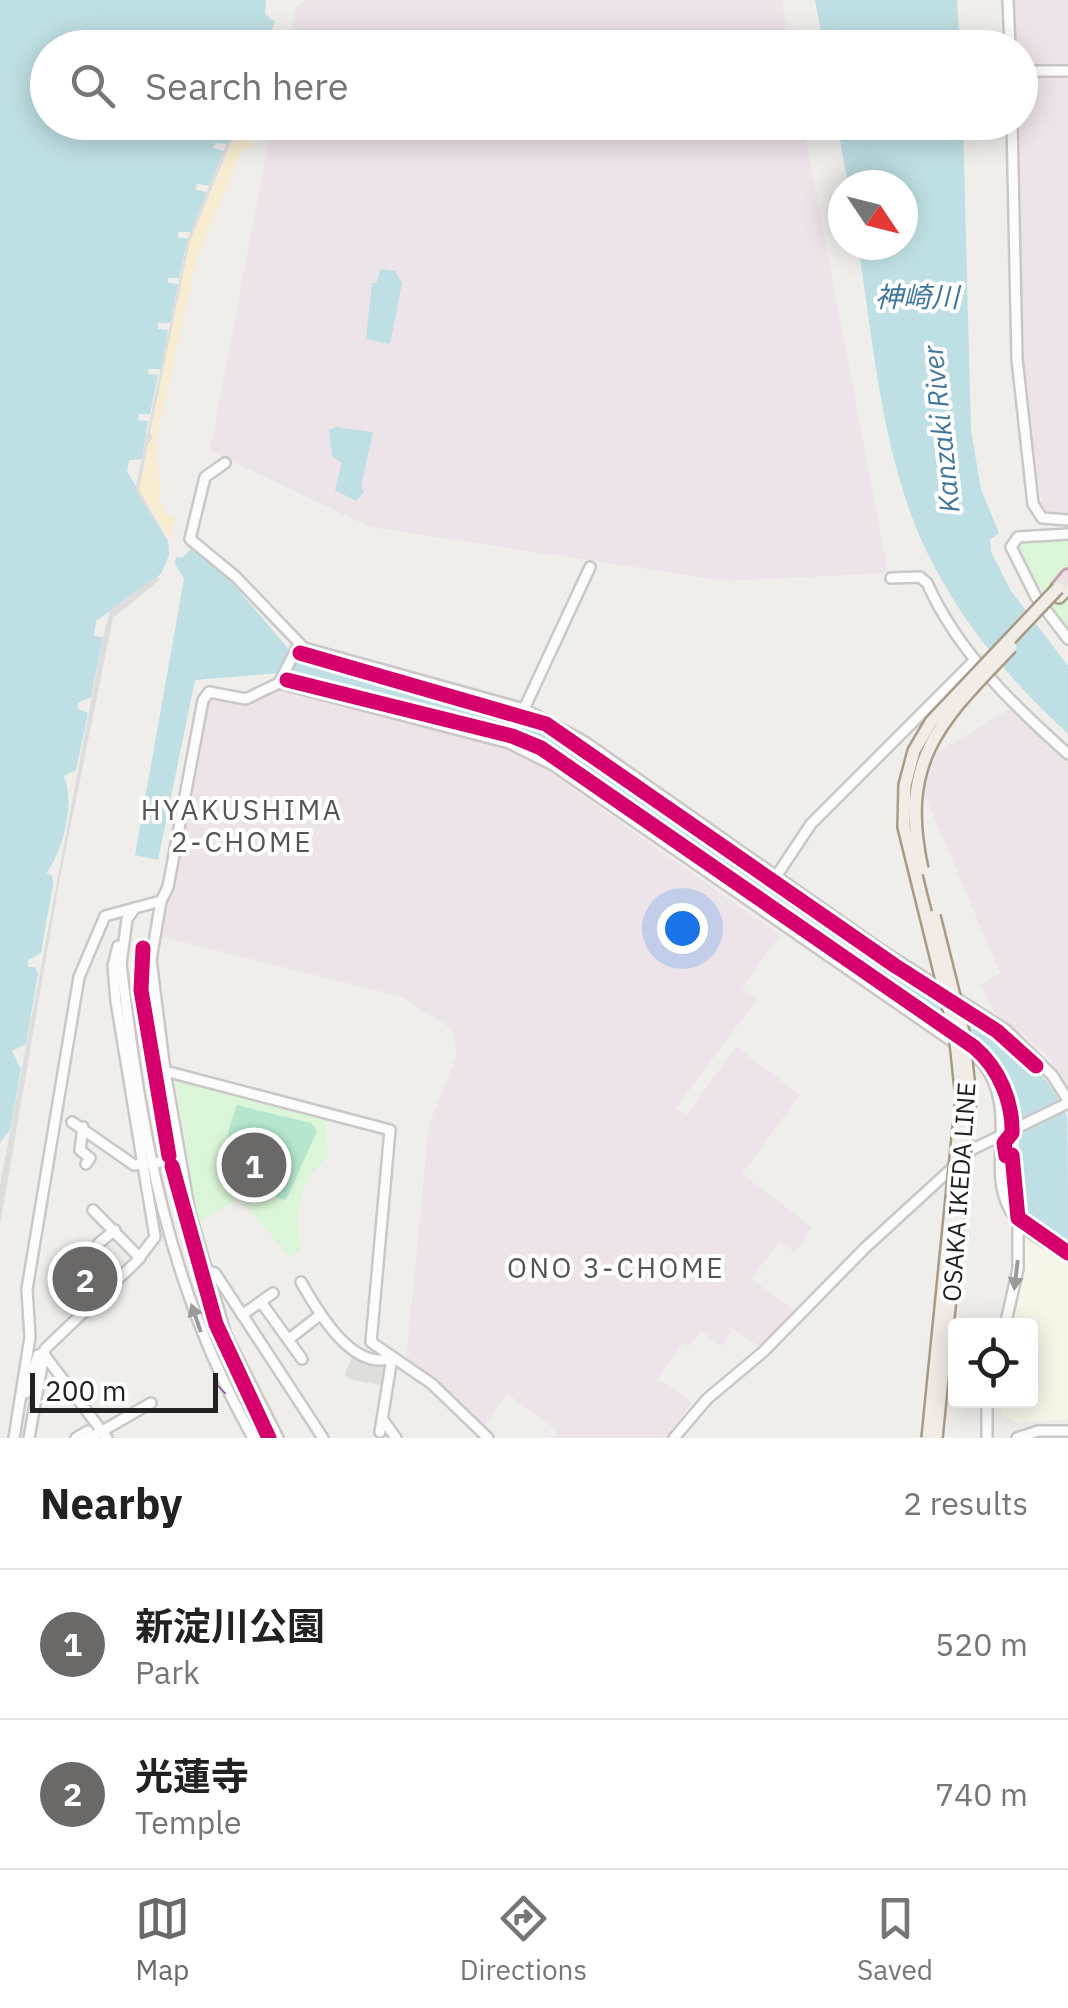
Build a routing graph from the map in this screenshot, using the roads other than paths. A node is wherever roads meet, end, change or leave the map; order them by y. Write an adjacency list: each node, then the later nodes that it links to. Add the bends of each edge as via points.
1 (1008, 0): 2 (street)
2 (1009, 30)
3 (1068, 71): 4 (street)
4 (1038, 72)
5 (1012, 140): 7 (street, via 1016,359 1033,504 1042,518)
6 (225, 463): 13 (street, via 205,477 190,539 236,577)
7 (1068, 520)
8 (1068, 534): 12 (street, via 1018,537 1011,547 1036,597)
9 (590, 567): 16 (street)
10 (891, 578): 14 (street, via 927,582)
11 (1065, 586): 65 (main road, OSAKA IKEDA LINE, bridge, via 931,722 904,785 904,827 955,1033 962,1098); 66 (main road, OSAKA IKEDA LINE, bridge, via 949,713 924,753 915,784 918,854 963,1032 970,1098)
12 (1068, 638)
13 (297, 648): 15 (street); 16 (street)
14 (975, 660): 17 (street); 18 (street, via 811,824)
15 (281, 679): 19 (street, via 253,697 209,692 203,700); 25 (street, via 509,744 554,765 974,1055 998,1091)
16 (524, 709): 18 (street, via 585,742)
17 (1068, 754)
18 (777, 876): 22 (street, via 1006,1030 1052,1075)
19 (160, 901): 20 (street); 21 (street, via 151,960)
20 (135, 908): 28 (street, via 114,966); 49 (street, via 105,916 79,978 27,1289 30,1337)
21 (165, 1071): 26 (street); 45 (street, via 390,1130 370,1342)
22 (1067, 1103): 25 (street)
23 (72, 1122): 24 (street)
24 (83, 1127): 27 (street); 28 (street, via 134,1165)
25 (1003, 1131): 30 (street, via 998,1146 1006,1195); 64 (street, via 937,1180)
26 (180, 1158): 28 (street); 36 (street)
27 (86, 1164)
28 (147, 1164): 32 (street); 35 (street, via 155,1237)
29 (93, 1210): 31 (street)
30 (1018, 1222): 34 (street); 42 (street, one-way to 42, via 1018,1269)
31 (115, 1230): 33 (street); 35 (street)
32 (166, 1237): 35 (street); 59 (street, one-way to 32, via 208,1351)
33 (99, 1243)
34 (1068, 1256)
35 (138, 1260): 44 (street)
36 (205, 1270): 40 (street, via 215,1273); 60 (street, via 226,1335)
37 (301, 1282): 41 (street)
38 (273, 1293): 39 (street)
39 (260, 1302): 40 (street); 43 (street)
40 (242, 1314): 54 (street)
41 (320, 1315): 43 (street); 45 (street, via 351,1349)
42 (1007, 1318)
43 (288, 1339): 46 (street)
44 (43, 1353): 49 (street); 55 (street); 57 (street)
45 (392, 1358): 50 (street); 63 (street, via 432,1384)
46 (302, 1359)
47 (151, 1403): 55 (street)
48 (987, 1408): 67 (street)
49 (17, 1418): 56 (street)
50 (383, 1420): 52 (street); 62 (street)
51 (1068, 1431): 68 (street)
52 (380, 1432)
53 (89, 1434): 55 (street); 58 (street)
54 (320, 1434): 61 (street)
55 (104, 1435)
56 (14, 1438)
57 (29, 1438)
58 (76, 1438)
59 (252, 1438)
60 (278, 1438)
61 (304, 1438)
62 (396, 1438)
63 (488, 1438)
64 (674, 1438)
65 (928, 1438)
66 (936, 1438)
67 (987, 1438)
68 (1017, 1438)

